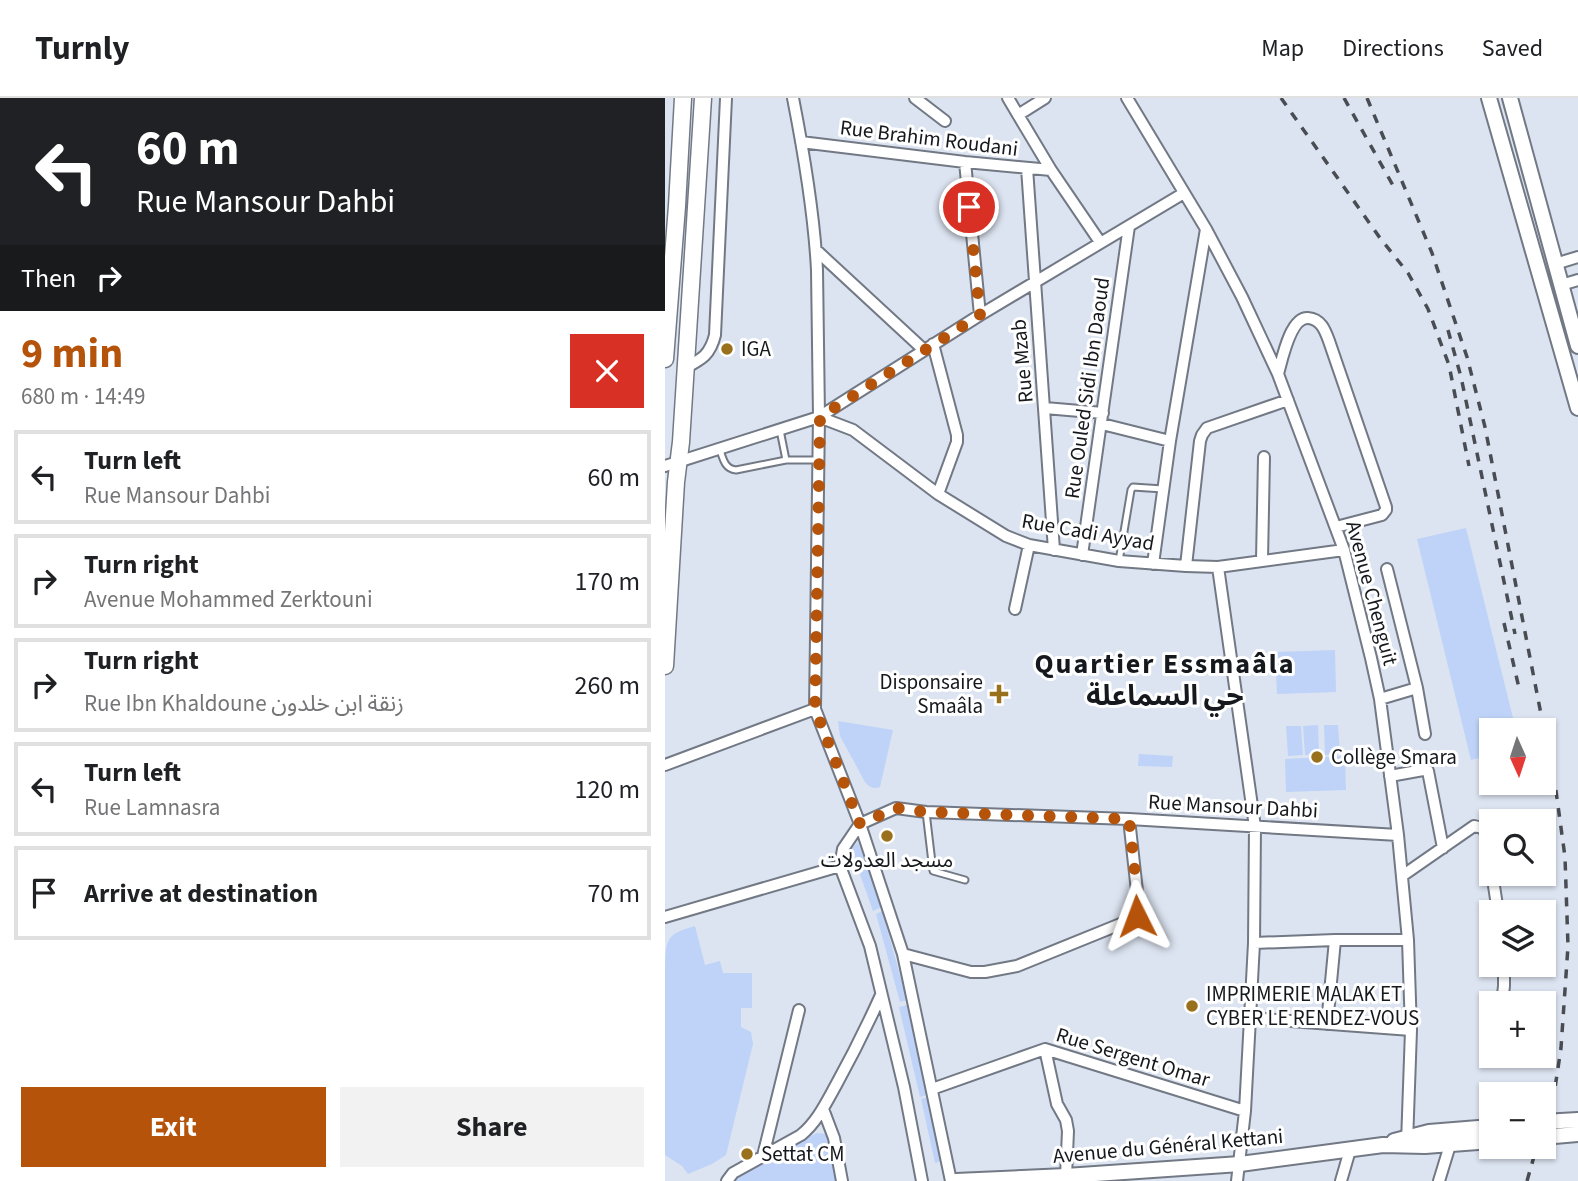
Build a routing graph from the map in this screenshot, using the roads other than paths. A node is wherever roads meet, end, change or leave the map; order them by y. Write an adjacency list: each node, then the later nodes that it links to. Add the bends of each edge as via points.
1 (683, 98): 23 (main road)
2 (703, 98): 32 (main road)
3 (726, 98): 32 (street, via 715,335 703,358)
4 (793, 98): 13 (street)
5 (915, 98): 12 (street)
6 (1008, 98): 11 (street)
7 (1045, 98): 11 (street)
8 (1126, 98): 17 (street, Avenue Chenguit)
9 (1489, 98): 36 (street)
10 (1510, 98): 24 (street)
11 (1018, 115): 16 (street)
12 (944, 121)
13 (801, 142): 14 (street, Rue Brahim Roudani); 21 (street)
14 (965, 162): 15 (street, Rue Brahim Roudani); 28 (street)
15 (1027, 169): 16 (street, Rue Brahim Roudani); 26 (street, Rue Mzab)
16 (1051, 170): 20 (street)
17 (1184, 193): 18 (street); 19 (street, Avenue Chenguit)
18 (1129, 226): 20 (street); 38 (street, Rue Ouled Sidi Ibn Daoud)
19 (1206, 229): 33 (street, Avenue Chenguit); 40 (street)
20 (1100, 242): 26 (street)
21 (816, 250): 30 (street); 37 (street)
22 (1578, 257): 24 (street)
23 (669, 260): 31 (main road)
24 (1555, 264): 27 (street)
25 (1578, 280): 27 (street)
26 (1034, 282): 28 (street); 35 (street, Rue Mzab)
27 (1561, 285): 29 (street)
28 (980, 315): 30 (street)
29 (1578, 345)
30 (929, 347): 37 (street); 47 (street, via 957,435)
31 (665, 359)
32 (685, 368): 45 (main road)
33 (1278, 374): 34 (street, Avenue Chenguit); 48 (street, via 1293,326 1302,318 1321,323 1386,507 1382,515)
34 (1288, 400): 48 (street, Avenue Chenguit); 56 (street, via 1207,428 1202,435)
35 (1045, 408): 38 (street); 50 (street, Rue Mzab)
36 (1578, 408)
37 (820, 417): 39 (street); 44 (street); 47 (street, Rue Cadi Ayyad, via 862,436)
38 (1103, 419): 40 (street); 52 (street, Rue Ouled Sidi Ibn Daoud)
39 (780, 430): 41 (street); 43 (lane)
40 (1170, 441): 46 (street)
41 (720, 450): 43 (lane, via 730,470); 45 (street)
42 (1264, 457): 54 (street)
43 (786, 460): 44 (lane)
44 (819, 460): 63 (street)
45 (672, 465): 60 (main road, via 675,482)
46 (1163, 489): 53 (lane, via 1131,490); 55 (street)
47 (938, 494): 49 (street, Rue Cadi Ayyad, via 1006,537)
48 (1335, 527): 51 (street, Avenue Chenguit)
49 (1029, 545): 50 (street, Rue Cadi Ayyad); 59 (street)
50 (1054, 550): 52 (street, Rue Cadi Ayyad)
51 (1344, 550): 54 (street, Rue Cadi Ayyad); 62 (street, Avenue Chenguit)
52 (1082, 555): 53 (street, Rue Cadi Ayyad)
53 (1119, 561): 55 (street, Rue Cadi Ayyad)
54 (1262, 561): 57 (street, Rue Cadi Ayyad)
55 (1153, 564): 56 (street, Rue Cadi Ayyad)
56 (1187, 566): 57 (street, Rue Cadi Ayyad)
57 (1218, 567): 71 (street)
58 (1387, 569): 61 (street)
59 (1015, 609)
60 (665, 666)
61 (1417, 688): 62 (street); 64 (street)
62 (1380, 699): 66 (street, Avenue Chenguit)
63 (815, 709): 65 (street); 69 (street)
64 (1425, 734)
65 (665, 765)
66 (1390, 776): 72 (street, Avenue Chenguit); 73 (street, via 1428,771)
67 (926, 812): 68 (street, Rue Mansour Dahbi); 69 (street, Rue Mansour Dahbi, via 896,808); 76 (lane, via 933,872)
68 (1129, 819): 71 (street, Rue Mansour Dahbi); 81 (street, via 1139,909 1133,919 1017,966 985,972)
69 (860, 824): 74 (street, via 843,849); 81 (street)
70 (1479, 826): 73 (street)
71 (1255, 827): 72 (street, Rue Mansour Dahbi); 80 (street)
72 (1398, 835): 75 (street, Avenue Chenguit)
73 (1443, 848): 75 (street)
74 (840, 866): 77 (street); 82 (street, via 870,946)
75 (1402, 876): 79 (street, Avenue Chenguit)
76 (965, 880)
77 (668, 915)
78 (1335, 940): 79 (street); 80 (street); 85 (street)
79 (1408, 940): 86 (street, Avenue Chenguit)
80 (1254, 943): 84 (street)
81 (903, 954): 88 (street)
82 (881, 995): 89 (street); 106 (street)
83 (800, 1010): 100 (street)
84 (1250, 1018): 85 (street); 90 (street)
85 (1327, 1024): 86 (street)
86 (1411, 1030): 96 (street, Avenue Chenguit)
87 (1045, 1049): 88 (street, Rue Sergent Omar); 90 (street, Rue Sergent Omar); 102 (street, via 1068,1131)
88 (932, 1089): 107 (street)
89 (823, 1109): 100 (street, via 809,1129); 105 (street)
90 (1245, 1111): 101 (street)
91 (1578, 1120): 92 (street)
92 (1556, 1121)
93 (1479, 1128): 96 (street, Avenue du Général Kettani, via 1429,1132)
94 (1578, 1134): 95 (street)
95 (1556, 1136)
96 (1406, 1141): 98 (street, Avenue du Général Kettani); 99 (street, Avenue du Général Kettani)
97 (1479, 1143): 98 (street, Avenue du Général Kettani)
98 (1450, 1145): 110 (street)
99 (1350, 1150): 101 (street, Avenue du Général Kettani); 109 (street)
100 (763, 1156): 104 (street)
101 (1240, 1164): 103 (street, Avenue du Général Kettani); 108 (street)
102 (1066, 1176): 103 (street, Avenue du Général Kettani); 107 (street, Avenue du Général Kettani)
103 (1135, 1176)
104 (727, 1181)
105 (842, 1181)
106 (922, 1181)
107 (953, 1181)
108 (1237, 1181)
109 (1341, 1181)
110 (1440, 1181)

